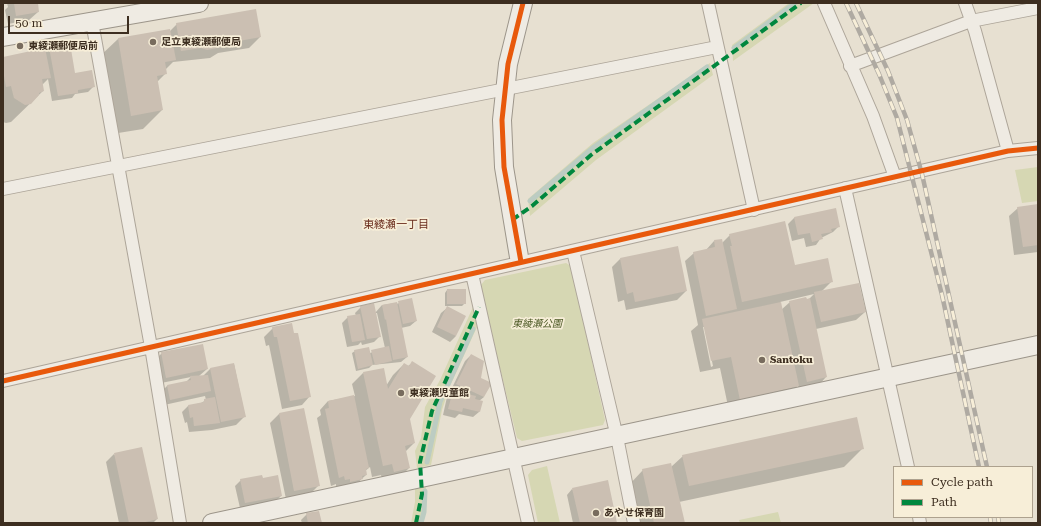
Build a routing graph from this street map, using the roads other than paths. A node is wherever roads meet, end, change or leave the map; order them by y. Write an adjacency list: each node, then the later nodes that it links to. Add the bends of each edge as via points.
1 (523, 3): 12 (street, via 513,38)
2 (708, 3): 10 (street)
3 (824, 3): 11 (street)
4 (965, 3): 7 (street)
5 (191, 4): 8 (street)
6 (1038, 8): 7 (street)
7 (971, 20): 11 (street); 14 (street)
8 (92, 22): 9 (street); 15 (street)
9 (3, 37)
10 (717, 47): 12 (street); 19 (street)
11 (850, 66): 16 (street, via 873,116)
12 (504, 89): 15 (street); 21 (street, via 504,167)
13 (1038, 148): 14 (street)
14 (1008, 151): 16 (street)
15 (119, 167): 18 (street); 24 (street)
16 (896, 177): 17 (street)
17 (845, 188): 19 (street); 25 (street)
18 (3, 189)
19 (754, 210): 20 (street)
20 (573, 251): 21 (street); 27 (street)
21 (520, 260): 22 (street)
22 (472, 274): 24 (street); 28 (street)
23 (1038, 345): 25 (street)
24 (151, 347): 26 (street); 30 (street)
25 (889, 378): 27 (street); 29 (street)
26 (3, 381)
27 (617, 437): 28 (street); 33 (street)
28 (515, 459): 31 (street); 32 (street)
29 (908, 466)
30 (180, 523)
31 (212, 523)
32 (528, 523)
33 (634, 523)

